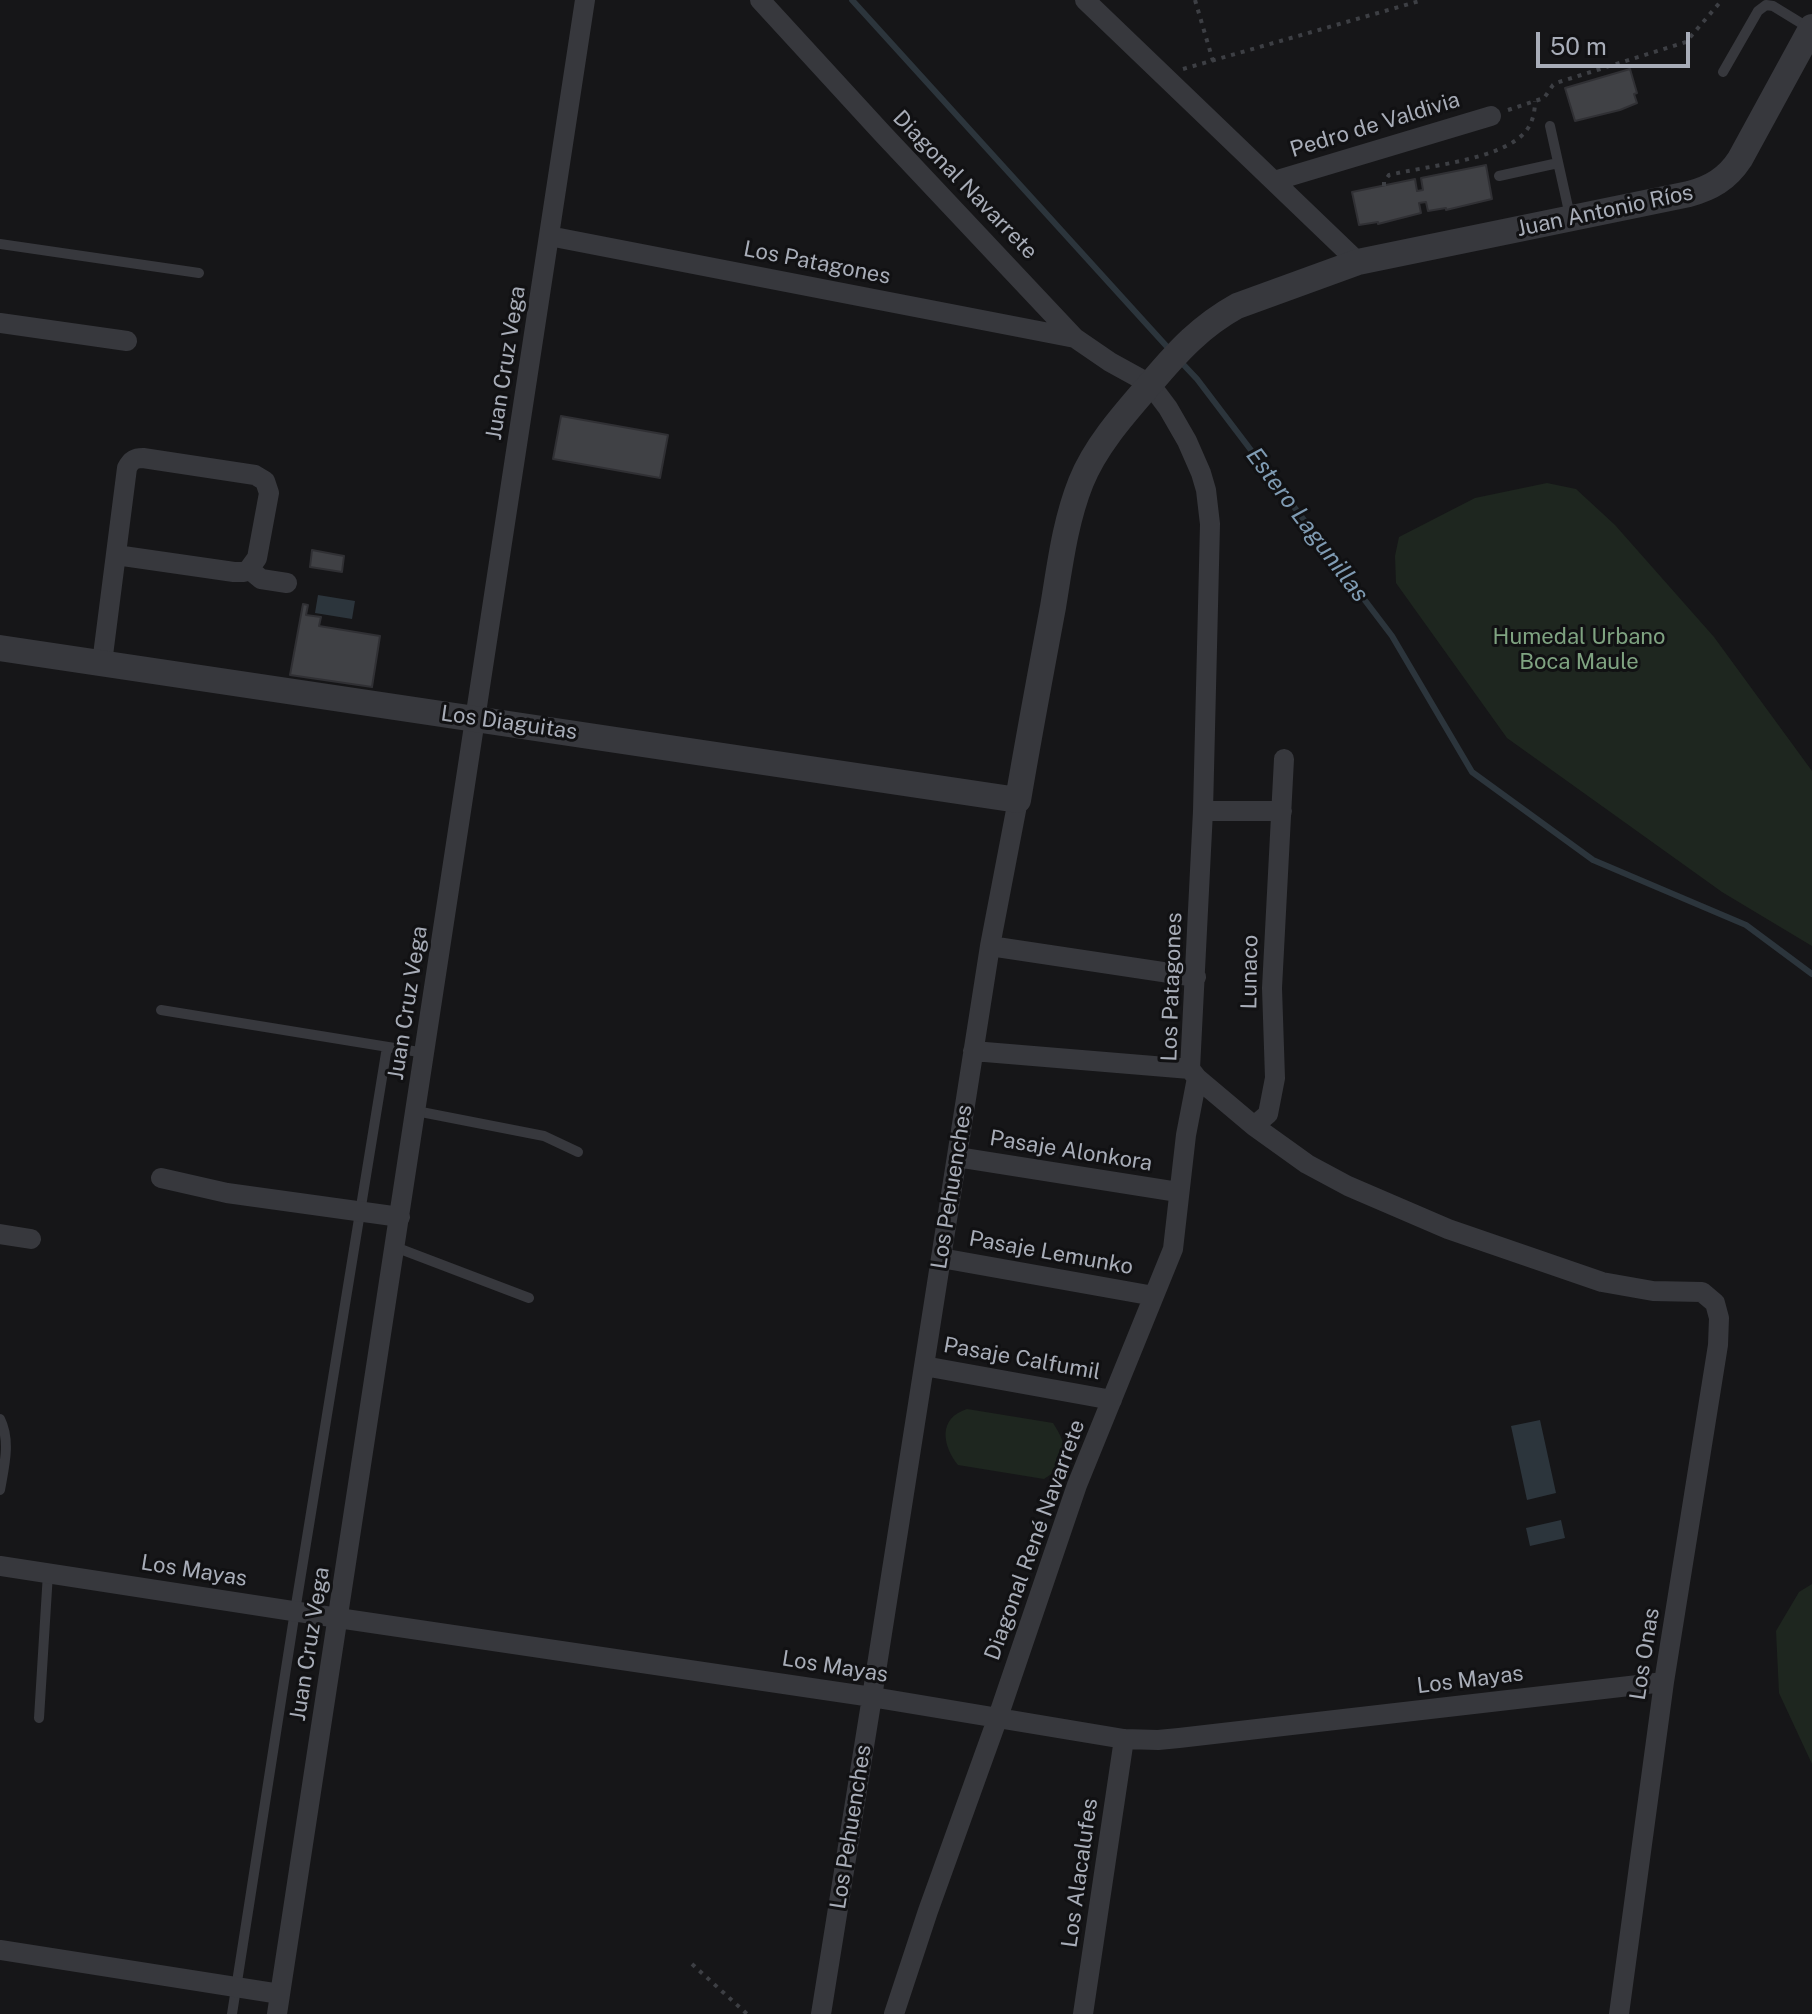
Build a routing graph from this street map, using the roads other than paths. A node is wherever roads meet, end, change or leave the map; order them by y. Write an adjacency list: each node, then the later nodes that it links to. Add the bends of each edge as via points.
1 (585, 0): 12 (street, Juan Cruz Vega)
2 (760, 0): 17 (street, Diagonal Navarrete)
3 (1085, 0): 10 (street)
4 (1812, 28): 5 (lane, via 1766,5); 11 (street, Juan Antonio Ríos, via 1740,159 1719,182 1689,194)
5 (1723, 72)
6 (1491, 116): 10 (street, Pedro de Valdivia)
7 (1550, 126): 8 (lane)
8 (1558, 163): 9 (lane); 11 (lane)
9 (1499, 176)
10 (1274, 181): 14 (street)
11 (1570, 218): 14 (street, Juan Antonio Ríos)
12 (549, 236): 17 (street, Los Patagones); 25 (street, Juan Cruz Vega)
13 (0, 244): 15 (lane)
14 (1358, 262): 19 (street, Juan Antonio Ríos, via 1221,315 1196,333)
15 (199, 273)
16 (0, 323): 18 (street)
17 (1075, 338): 19 (street, Diagonal Navarrete)
18 (127, 341)
19 (1150, 384): 27 (street, Los Pehuenches, via 1098,452 1073,503); 28 (street, Los Patagones, via 1195,457 1209,507)
20 (116, 555): 21 (street, via 234,572); 21 (street, via 127,468 143,458 255,475 265,481 269,493 257,558); 24 (street)
21 (249, 569): 22 (street, via 261,579)
22 (287, 583)
23 (0, 648): 24 (street, Los Diaguitas)
24 (102, 663): 25 (street, Los Diaguitas)
25 (476, 718): 27 (street, Los Diaguitas); 35 (street, Juan Cruz Vega)
26 (1284, 759): 29 (street, Lunaco)
27 (1018, 800): 30 (street, Los Pehuenches)
28 (1203, 811): 29 (street); 31 (street, Los Patagones)
29 (1282, 811): 38 (street, Lunaco, via 1272,988 1275,1078 1268,1114)
30 (990, 946): 31 (street); 34 (street, Los Pehuenches)
31 (1196, 977): 36 (street, Los Patagones)
32 (161, 1010): 33 (lane)
33 (387, 1047): 35 (lane); 43 (lane)
34 (973, 1051): 36 (street); 40 (street, Los Pehuenches)
35 (425, 1053): 37 (street, Juan Cruz Vega)
36 (1194, 1074): 38 (street, Los Patagones); 42 (street, Diagonal René Navarrete)
37 (416, 1111): 39 (lane, via 544,1136); 44 (street, Juan Cruz Vega)
38 (1254, 1126): 51 (street, Los Patagones, via 1348,1186 1448,1229 1602,1282 1702,1292)
39 (578, 1152)
40 (957, 1157): 42 (street, Pasaje Alonkora); 48 (street, Los Pehuenches)
41 (161, 1178): 43 (street)
42 (1178, 1192): 49 (street, Diagonal René Navarrete, via 1173,1249)
43 (361, 1212): 44 (street); 58 (lane)
44 (400, 1217): 47 (street, Juan Cruz Vega)
45 (0, 1234): 46 (street)
46 (31, 1239)
47 (395, 1247): 50 (lane); 59 (street, Juan Cruz Vega)
48 (941, 1258): 49 (street, Pasaje Lemunko); 52 (street, Los Pehuenches)
49 (1154, 1296): 53 (street, Diagonal René Navarrete)
50 (529, 1298)
51 (1715, 1303): 60 (street, Los Onas, via 1718,1345)
52 (924, 1366): 53 (street, Pasaje Calfumil); 61 (street, Los Pehuenches)
53 (1112, 1400): 62 (street, Diagonal René Navarrete, via 1077,1485)
54 (0, 1419): 55 (lane, via 6,1457)
55 (0, 1490)
56 (0, 1566): 57 (street, Los Mayas)
57 (48, 1573): 58 (street, Los Mayas); 63 (lane)
58 (295, 1611): 59 (street, Los Mayas); 66 (lane)
59 (338, 1618): 61 (street, Los Mayas); 67 (street, Juan Cruz Vega)
60 (1664, 1682): 64 (street, Los Mayas, via 1179,1738); 72 (street, Los Onas)
61 (872, 1697): 62 (street, Los Mayas); 69 (street, Los Pehuenches)
62 (998, 1717): 64 (street, Los Mayas); 70 (street, Diagonal René Navarrete)
63 (39, 1718)
64 (1124, 1739): 71 (street, Los Alacalufes)
65 (0, 1950): 66 (street)
66 (236, 1987): 67 (street); 68 (lane)
67 (279, 2004)
68 (232, 2014)
69 (821, 2014)
70 (894, 2014)
71 (1083, 2014)
72 (1619, 2014)

